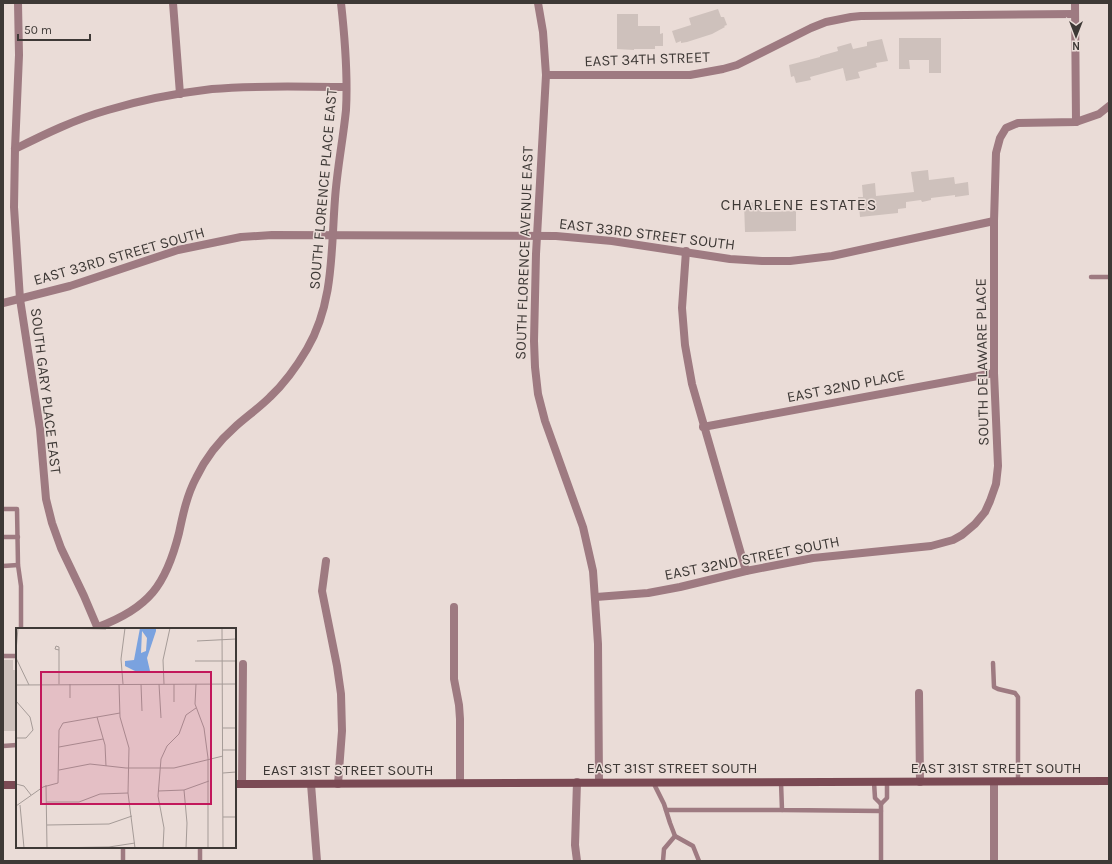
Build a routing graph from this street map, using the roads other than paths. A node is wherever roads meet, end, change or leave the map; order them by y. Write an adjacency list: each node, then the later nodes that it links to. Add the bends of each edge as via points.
1 (18, 3): 12 (street, SOUTH GARY PLACE EAST, via 19,55)
2 (173, 3): 9 (street)
3 (341, 3): 8 (street, SOUTH FLORENCE PLACE EAST, via 346,53)
4 (538, 3): 7 (street, SOUTH FLORENCE AVENUE EAST)
5 (1075, 3): 6 (street)
6 (1075, 14): 7 (street, EAST 34TH STREET, via 851,17 811,28 723,70 690,75); 11 (street)
7 (546, 75): 15 (street, SOUTH FLORENCE AVENUE EAST)
8 (346, 87): 9 (street, via 253,87); 14 (street, SOUTH FLORENCE PLACE EAST)
9 (180, 94): 12 (street, via 107,110 45,134)
10 (1109, 106): 11 (street, via 1099,114)
11 (1076, 122): 13 (street, via 1018,123 1006,128 996,153)
12 (15, 149): 19 (street, SOUTH GARY PLACE EAST, via 14,207)
13 (994, 221): 16 (street, EAST 33RD STREET SOUTH, via 809,259 730,259); 21 (street, SOUTH DELAWARE PLACE)
14 (333, 235): 15 (street, EAST 33RD STREET SOUTH); 19 (street, EAST 33RD STREET SOUTH, via 272,235 209,243 178,250 70,286); 34 (street, SOUTH FLORENCE PLACE EAST, via 327,297 308,348 286,381 233,428 208,457 189,495 169,568 152,594 136,609)
15 (536, 235): 16 (street, EAST 33RD STREET SOUTH, via 612,241); 31 (street, SOUTH FLORENCE AVENUE EAST, via 534,342 538,394 554,448 583,527)
16 (686, 251): 22 (street, via 682,308 685,345)
17 (1091, 277): 18 (lane)
18 (1109, 277)
19 (20, 299): 20 (street, EAST 33RD STREET SOUTH); 34 (street, SOUTH GARY PLACE EAST, via 40,430 46,499 61,548)
20 (3, 303)
21 (994, 373): 22 (street, EAST 32ND PLACE); 23 (street, SOUTH DELAWARE PLACE, via 998,466 996,484)
22 (703, 427): 30 (street)
23 (990, 501): 30 (street, EAST 32ND STREET SOUTH, via 970,529 942,544 813,558)
24 (3, 509): 26 (lane, via 17,509)
25 (3, 537): 26 (lane)
26 (18, 537): 29 (lane)
27 (326, 561): 55 (street, via 322,591 341,694 342,731)
28 (3, 566): 29 (lane)
29 (18, 566): 33 (lane, via 21,586)
30 (746, 571): 31 (street, EAST 32ND STREET SOUTH, via 648,593)
31 (596, 597): 44 (street, SOUTH FLORENCE AVENUE EAST)
32 (454, 607): 52 (street, via 454,679 460,719)
33 (21, 628)
34 (98, 628)
35 (3, 656): 36 (lane)
36 (16, 656)
37 (993, 663): 51 (lane, via 994,686 1015,693 1018,697)
38 (243, 664): 53 (street)
39 (919, 693): 49 (street)
40 (16, 745): 41 (lane)
41 (3, 746)
42 (1109, 781): 51 (main road, EAST 31ST STREET SOUTH)
43 (577, 782): 44 (main road, EAST 31ST STREET SOUTH); 52 (main road, EAST 31ST STREET SOUTH); 68 (street)
44 (599, 782): 45 (main road, EAST 31ST STREET SOUTH)
45 (653, 782): 46 (main road, EAST 31ST STREET SOUTH); 59 (lane)
46 (781, 782): 47 (main road, EAST 31ST STREET SOUTH); 60 (lane)
47 (874, 782): 48 (main road, EAST 31ST STREET SOUTH); 58 (lane, via 875,798)
48 (887, 782): 49 (main road, EAST 31ST STREET SOUTH); 58 (lane, via 887,798)
49 (920, 782): 50 (main road, EAST 31ST STREET SOUTH)
50 (994, 782): 51 (main road, EAST 31ST STREET SOUTH); 72 (street)
51 (1018, 782)
52 (460, 783): 55 (main road, EAST 31ST STREET SOUTH)
53 (239, 784): 54 (main road, EAST 31ST STREET SOUTH)
54 (311, 784): 55 (main road, EAST 31ST STREET SOUTH); 67 (street)
55 (338, 784)
56 (3, 785): 57 (main road)
57 (16, 785)
58 (881, 804): 61 (lane)
59 (666, 810): 60 (lane); 62 (lane)
60 (782, 810): 61 (lane)
61 (881, 811): 71 (lane)
62 (675, 836): 69 (lane, via 664,849); 70 (lane, via 693,846)
63 (123, 848): 65 (lane)
64 (200, 848): 66 (lane)
65 (123, 861)
66 (200, 861)
67 (316, 861)
68 (577, 861)
69 (663, 861)
70 (699, 861)
71 (881, 861)
72 (994, 861)

